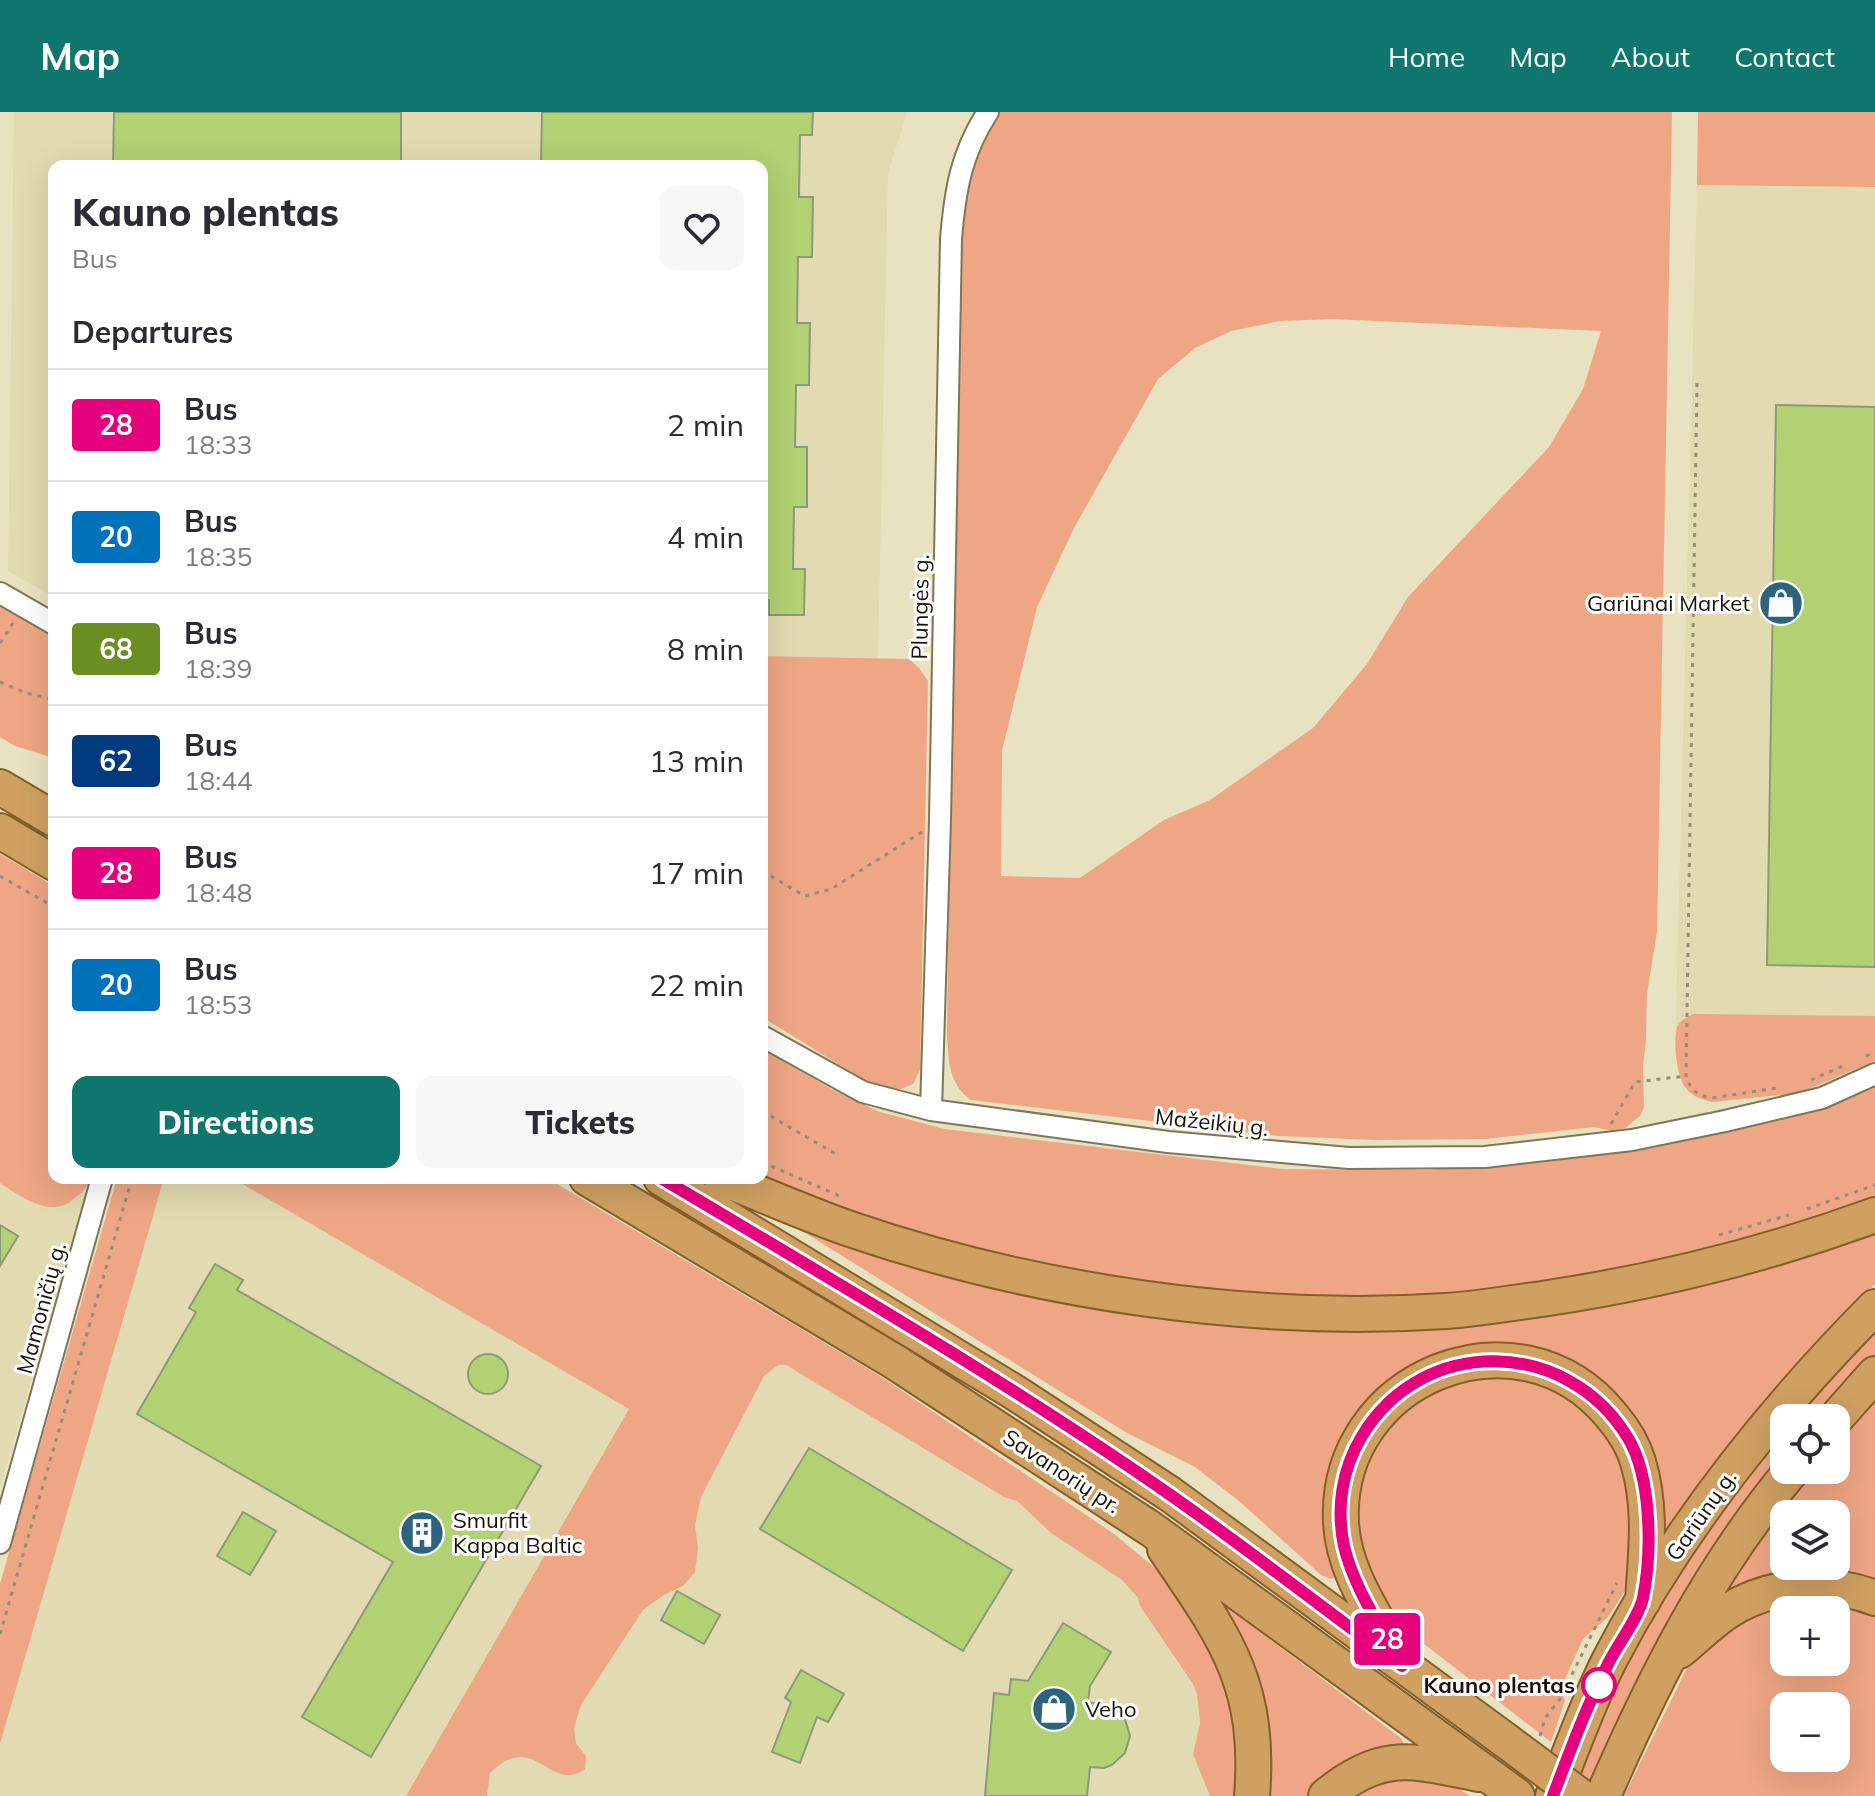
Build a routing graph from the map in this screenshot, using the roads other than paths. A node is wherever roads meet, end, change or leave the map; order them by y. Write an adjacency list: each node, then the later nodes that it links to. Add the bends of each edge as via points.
1 (988, 112): 10 (street, Plungės g., via 965,155 951,239)
2 (0, 593): 3 (street)
3 (48, 621)
4 (0, 787): 5 (highway)
5 (48, 815)
6 (0, 831): 7 (highway)
7 (48, 859)
8 (768, 1039): 10 (street, Mažeikių g., via 863,1092)
9 (1868, 1066): 10 (street, Mažeikių g., via 1822,1098 1673,1132 1485,1157 1349,1158 1168,1142)
10 (931, 1110)
11 (100, 1184): 21 (street, Mamoničių g.)
12 (597, 1184): 20 (highway, Savanorių pr., via 895,1362)
13 (671, 1184): 25 (highway, Savanorių pr., via 851,1291 1170,1494)
14 (736, 1184): 15 (highway, via 851,1229 1038,1279 1156,1299 1301,1311 1447,1311 1626,1285 1710,1268)
15 (1875, 1215)
16 (1875, 1307): 23 (highway, Gariūnų g., via 1768,1423)
17 (1875, 1374): 18 (highway)
18 (1848, 1404)
19 (1780, 1484): 24 (highway, Gariūnų g., via 1703,1594)
20 (1151, 1529): 26 (highway, Savanorių pr.); 27 (highway, via 1226,1642 1243,1681 1253,1732)
21 (0, 1543)
22 (1875, 1598): 24 (highway, via 1827,1587 1770,1593 1727,1612)
23 (1643, 1601): 25 (highway, via 1646,1495 1633,1450 1617,1422 1589,1392 1534,1366 1495,1360 1453,1366 1415,1382 1380,1411 1354,1450 1343,1485 1341,1523 1349,1565); 29 (highway, Gariūnų g., via 1608,1664)
24 (1662, 1664): 31 (highway, Gariūnų g.)
25 (1402, 1666): 30 (highway, Savanorių pr., bridge)
26 (1504, 1786): 28 (highway, via 1422,1763 1399,1762 1368,1767)
27 (1252, 1796)
28 (1326, 1796)
29 (1553, 1796)
30 (1580, 1796)
31 (1603, 1796)

